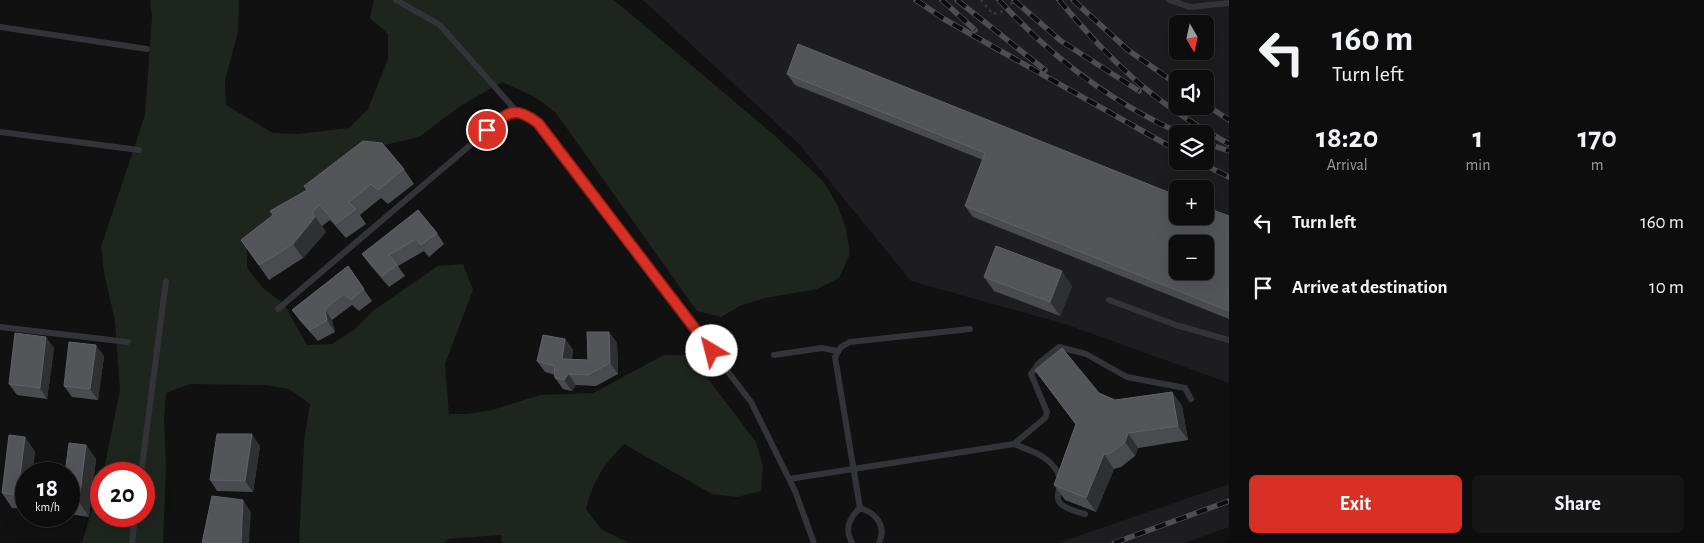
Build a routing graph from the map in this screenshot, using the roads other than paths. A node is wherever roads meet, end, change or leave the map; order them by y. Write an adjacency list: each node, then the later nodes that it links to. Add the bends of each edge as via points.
1 (396, 0): 6 (lane, via 440,25)
2 (1169, 0): 3 (lane, via 1190,7)
3 (1229, 3)
4 (0, 27): 5 (lane)
5 (147, 49)
6 (517, 112): 11 (lane, via 509,112); 22 (lane, via 538,123 751,402)
7 (0, 132): 8 (lane)
8 (139, 150)
9 (166, 281): 20 (lane)
10 (1109, 300): 14 (lane, via 1176,325)
11 (278, 309)
12 (0, 327): 15 (lane)
13 (970, 329): 16 (lane, via 850,342)
14 (1229, 340)
15 (128, 342)
16 (837, 351): 17 (lane, via 822,348); 21 (lane, via 835,357)
17 (774, 355)
18 (1191, 399): 19 (lane, via 1185,388 1127,377 1078,351 1059,347 1030,374 1047,412 1045,418)
19 (1014, 444): 21 (lane); 24 (lane, via 1039,454 1054,466 1060,475 1060,505)
20 (143, 462)
21 (852, 468): 22 (lane); 23 (lane)
22 (789, 479): 27 (lane)
23 (860, 508): 28 (lane, via 847,527); 29 (lane, via 878,518 882,535)
24 (1085, 514)
25 (134, 527): 26 (lane)
26 (132, 543)
27 (814, 543)
28 (852, 543)
29 (879, 543)

